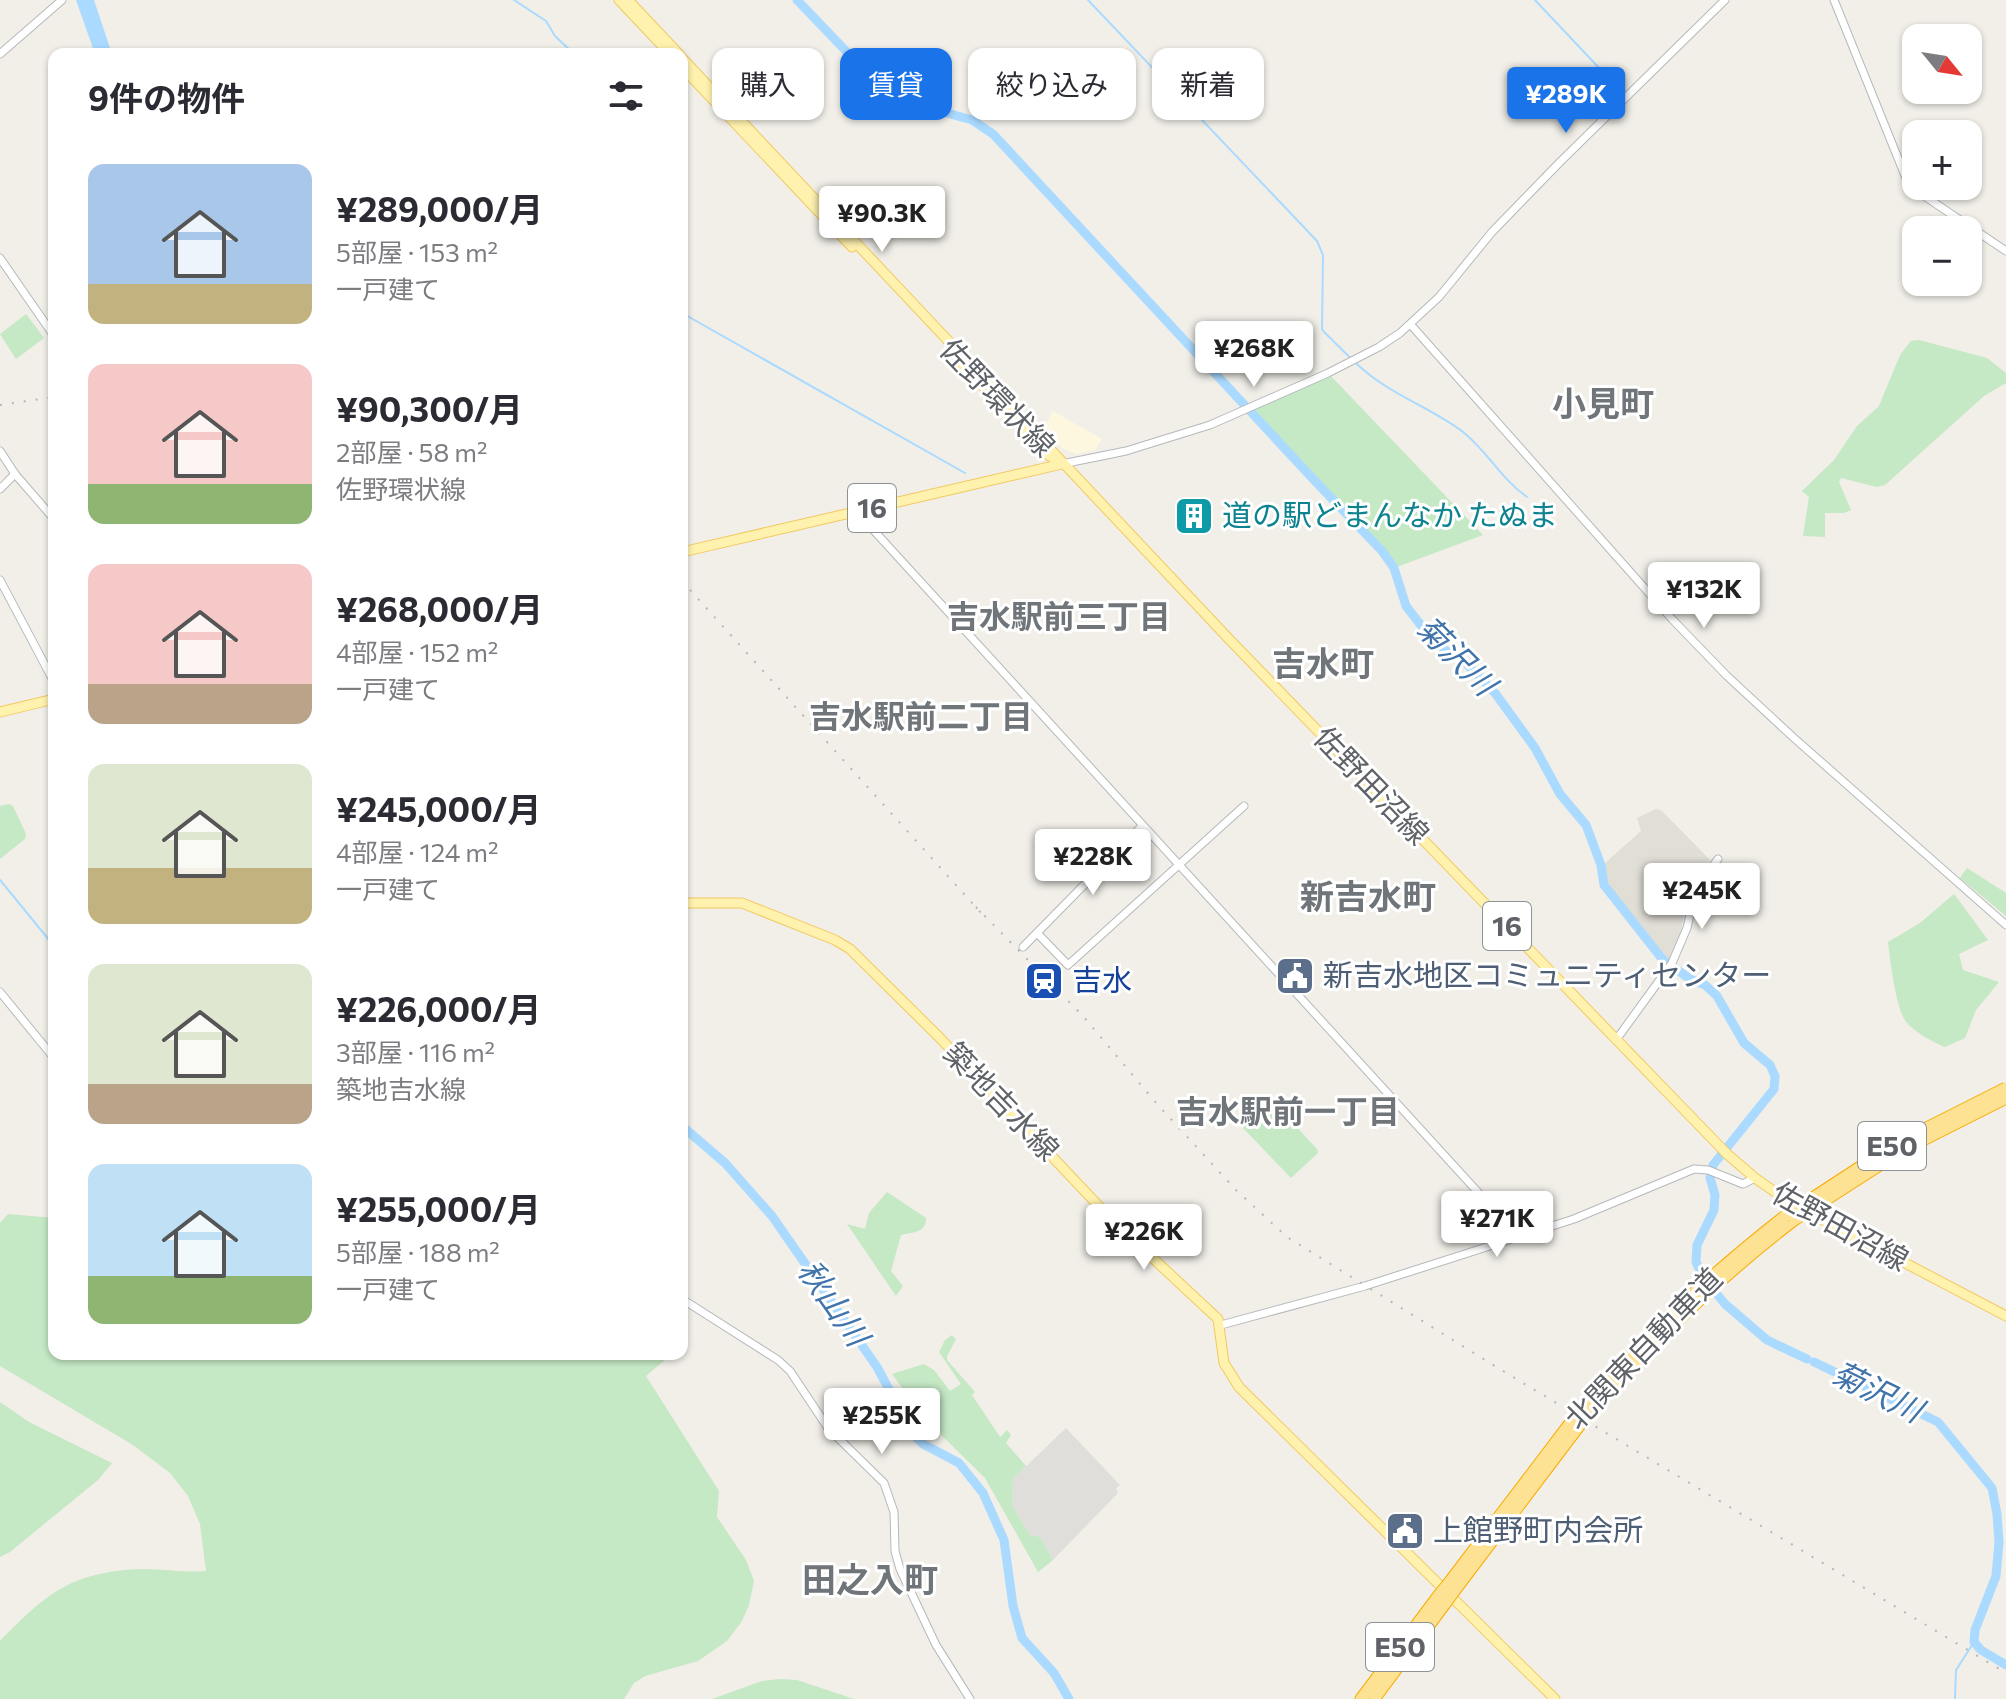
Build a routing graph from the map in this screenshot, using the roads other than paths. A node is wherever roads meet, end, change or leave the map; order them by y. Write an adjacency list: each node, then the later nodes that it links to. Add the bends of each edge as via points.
1 (62, 0): 8 (street)
2 (619, 0): 6 (main road)
3 (628, 0): 7 (main road, 佐野環状線)
4 (1725, 0): 13 (street, via 1492,232)
5 (1834, 0): 11 (street, via 1906,178 1917,191)
6 (664, 48)
7 (673, 48)
8 (0, 54)
9 (688, 64): 16 (main road, 佐野環状線)
10 (688, 73): 16 (main road, 佐野環状線, via 1045,453)
11 (2006, 251)
12 (0, 258): 14 (street)
13 (1411, 325): 16 (street, via 1354,360 1210,425); 31 (street, via 1726,675)
14 (48, 327)
15 (0, 451): 17 (street)
16 (1062, 464): 19 (main road, 16); 35 (main road, 佐野田沼線 / 16)
17 (15, 474): 18 (street); 20 (street)
18 (0, 489)
19 (856, 511): 21 (main road, 16); 27 (street)
20 (48, 512)
21 (688, 551)
22 (0, 580): 23 (street)
23 (48, 671)
24 (48, 700): 25 (main road)
25 (0, 712)
26 (1244, 806): 29 (street)
27 (1142, 826): 29 (street); 32 (street)
28 (1718, 859): 35 (street, via 1696,888 1672,963)
29 (1178, 865): 32 (street, via 1068,965); 41 (street)
30 (688, 903): 44 (main road, 築地吉水線, via 742,903 850,949)
31 (2006, 925)
32 (1037, 933): 33 (street)
33 (1023, 947)
34 (0, 992): 36 (street)
35 (1616, 1040): 39 (main road, 佐野田沼線 / 16)
36 (48, 1051)
37 (2006, 1088): 40 (highway, 北関東自動車道 / E50, bridge, via 1897,1143)
38 (2006, 1098): 40 (highway, 北関東自動車道 / E50, bridge, via 1903,1150)
39 (1755, 1178): 41 (street, via 1743,1184 1694,1169 1574,1219); 43 (main road, 佐野田沼線 / 16, via 1816,1217)
40 (1790, 1218): 45 (highway, 北関東自動車道 / E50, bridge, via 1698,1294 1588,1408)
41 (1518, 1236): 44 (street)
42 (688, 1303): 46 (street, via 778,1360 828,1428 884,1483 894,1512 901,1573)
43 (2006, 1316)
44 (1221, 1325): 49 (main road, via 1224,1363 1239,1387)
45 (1443, 1598): 47 (highway, 北関東自動車道 / E50); 48 (highway, 北関東自動車道 / E50)
46 (970, 1699)
47 (1361, 1699)
48 (1374, 1699)
49 (1555, 1699)

